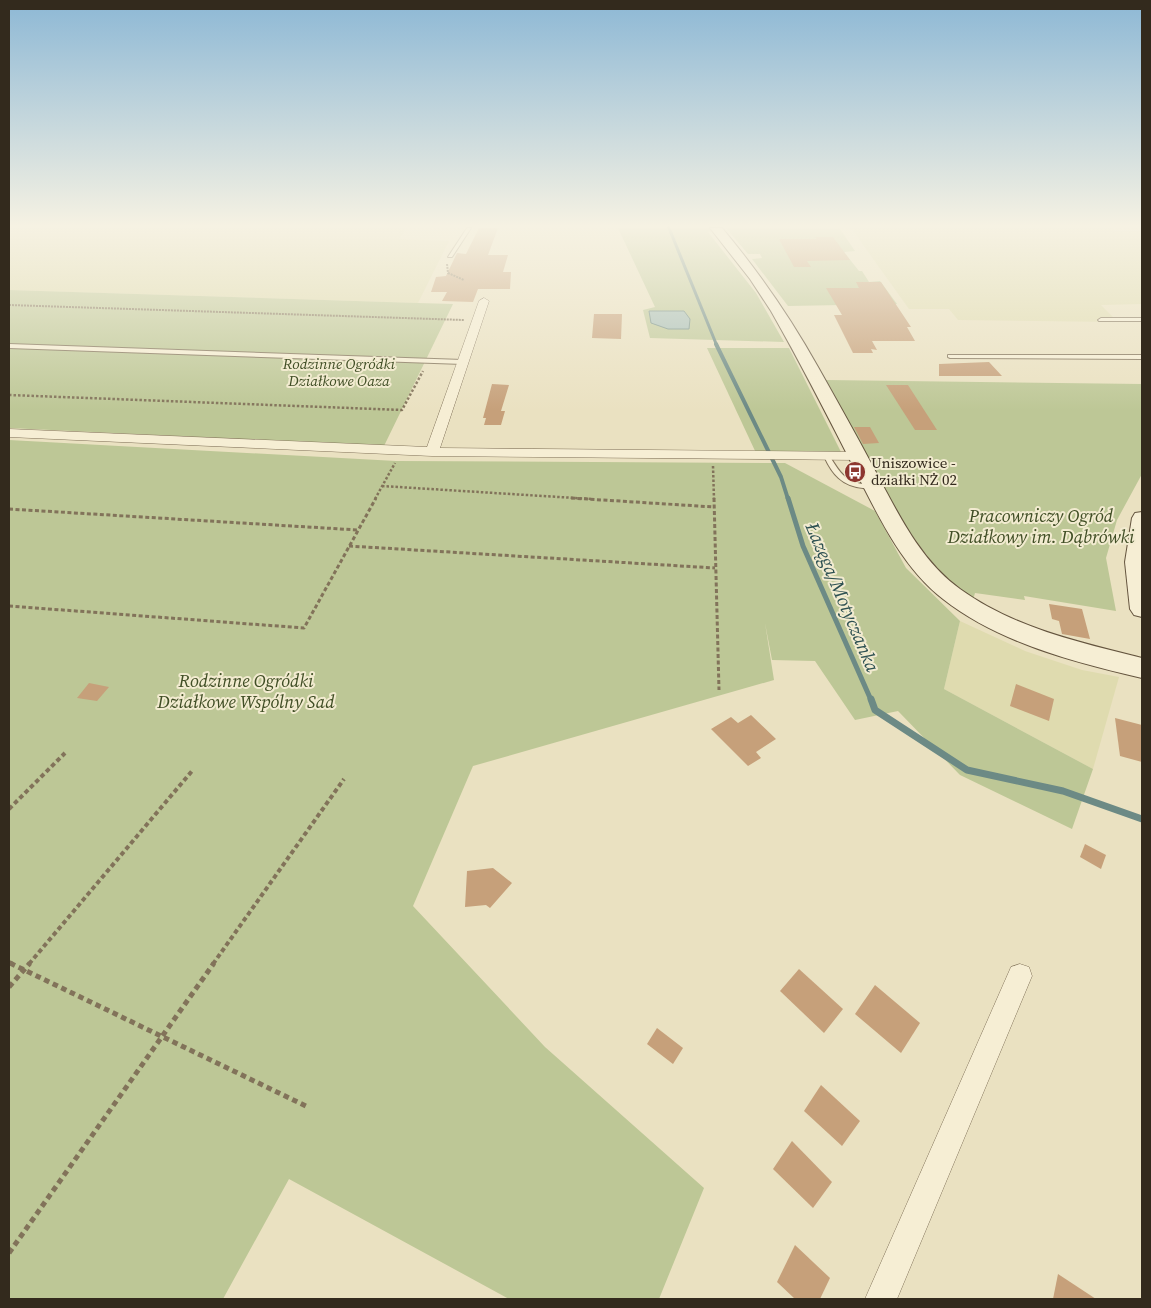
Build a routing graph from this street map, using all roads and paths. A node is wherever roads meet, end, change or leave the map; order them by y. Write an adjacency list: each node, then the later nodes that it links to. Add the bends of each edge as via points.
1 (764, 289): 18 (street)
2 (484, 301): 6 (street)
3 (9, 305): 6 (path)
4 (1101, 320): 5 (lane)
5 (1142, 320)
6 (478, 321): 11 (street)
7 (9, 346): 10 (lane)
8 (950, 356): 9 (lane)
9 (1142, 357)
10 (428, 361): 11 (lane); 12 (path, via 402,410)
11 (463, 362): 15 (street)
12 (9, 395)
13 (9, 433): 14 (street)
14 (400, 451): 15 (street); 19 (path)
15 (432, 452): 16 (street)
16 (712, 455): 17 (street); 21 (path)
17 (827, 456): 18 (street); 20 (lane, via 834,472 844,480 863,487)
18 (858, 456): 20 (street)
19 (382, 486): 21 (path); 24 (path)
20 (875, 487): 29 (street, via 922,565 940,585 960,600 1032,636)
21 (714, 507): 26 (path)
22 (9, 510): 24 (path)
23 (1142, 518): 28 (street, via 1136,562)
24 (358, 530): 25 (path)
25 (349, 546): 26 (path); 27 (path, via 304,628)
26 (715, 568): 30 (path)
27 (9, 606)
28 (1142, 609)
29 (1142, 668)
30 (719, 690)
31 (65, 753): 34 (path)
32 (192, 770): 36 (path)
33 (344, 779): 39 (path)
34 (9, 809)
35 (9, 962): 36 (path)
36 (24, 969): 38 (path); 39 (path)
37 (1020, 976): 42 (street)
38 (9, 987)
39 (162, 1036): 40 (path); 41 (path)
40 (308, 1107)
41 (9, 1253)
42 (881, 1299)

